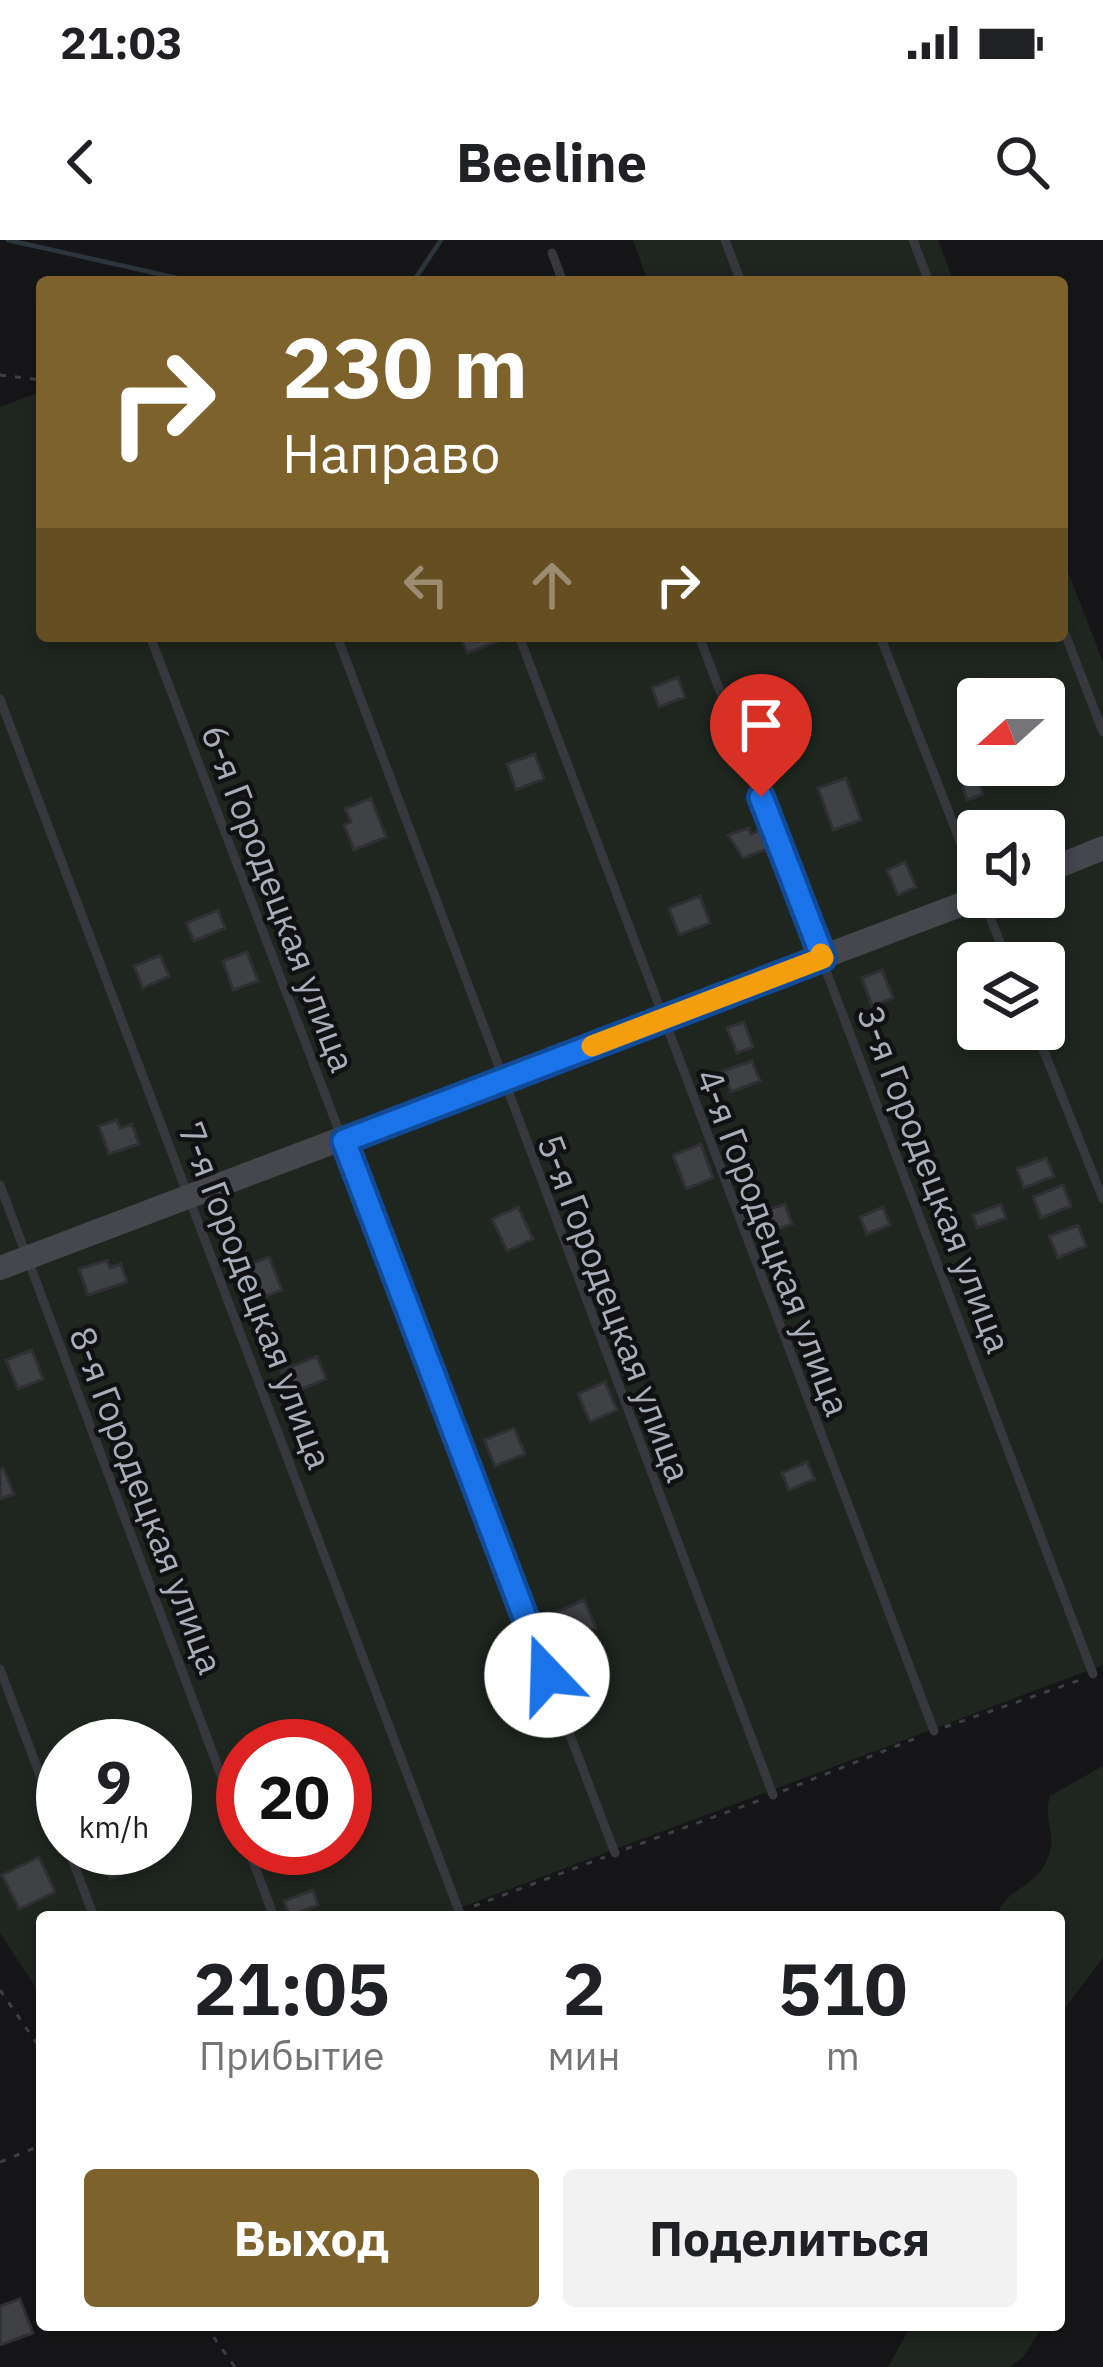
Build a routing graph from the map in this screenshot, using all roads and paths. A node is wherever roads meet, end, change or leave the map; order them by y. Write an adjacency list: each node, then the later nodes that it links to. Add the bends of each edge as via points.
1 (725, 240): 5 (lane)
2 (913, 240): 6 (lane)
3 (552, 253): 4 (lane)
4 (561, 276)
5 (739, 276)
6 (927, 276)
7 (0, 375): 8 (path)
8 (36, 379)
9 (152, 642): 25 (lane, 6-я Городецкая улица)
10 (339, 642): 24 (lane, 5-я Городецкая улица)
11 (521, 642): 22 (lane, 4-я Городецкая улица)
12 (701, 642): 21 (lane, 3-я Городецкая улица)
13 (882, 642): 17 (lane)
14 (1068, 642): 16 (lane)
15 (0, 699): 27 (lane, 7-я Городецкая улица)
16 (1103, 732)
17 (957, 833)
18 (1103, 848): 19 (street)
19 (1065, 863)
20 (957, 907): 21 (street)
21 (823, 958): 22 (street); 32 (lane, 3-я Городецкая улица)
22 (660, 1020): 24 (street); 33 (lane, 4-я Городецкая улица)
23 (1043, 1050): 28 (lane)
24 (500, 1082): 25 (street); 36 (lane, 5-я Городецкая улица)
25 (344, 1141): 27 (street); 37 (lane, 6-я Городецкая улица)
26 (0, 1185): 29 (lane, 8-я Городецкая улица)
27 (190, 1194): 29 (street); 42 (lane, 7-я Городецкая улица)
28 (1103, 1199)
29 (27, 1257): 30 (street); 34 (lane, 8-я Городецкая улица)
30 (0, 1268)
31 (0, 1669): 35 (lane)
32 (1094, 1674)
33 (934, 1731)
34 (216, 1762)
35 (36, 1764)
36 (773, 1796)
37 (615, 1853)
38 (78, 1875): 40 (lane)
39 (258, 1875): 41 (lane)
40 (92, 1911)
41 (272, 1911)
42 (459, 1911)
43 (0, 1990): 44 (path)
44 (36, 2042)
45 (36, 2147): 46 (path)
46 (0, 2162)
47 (209, 2331): 48 (path)
48 (235, 2367)

